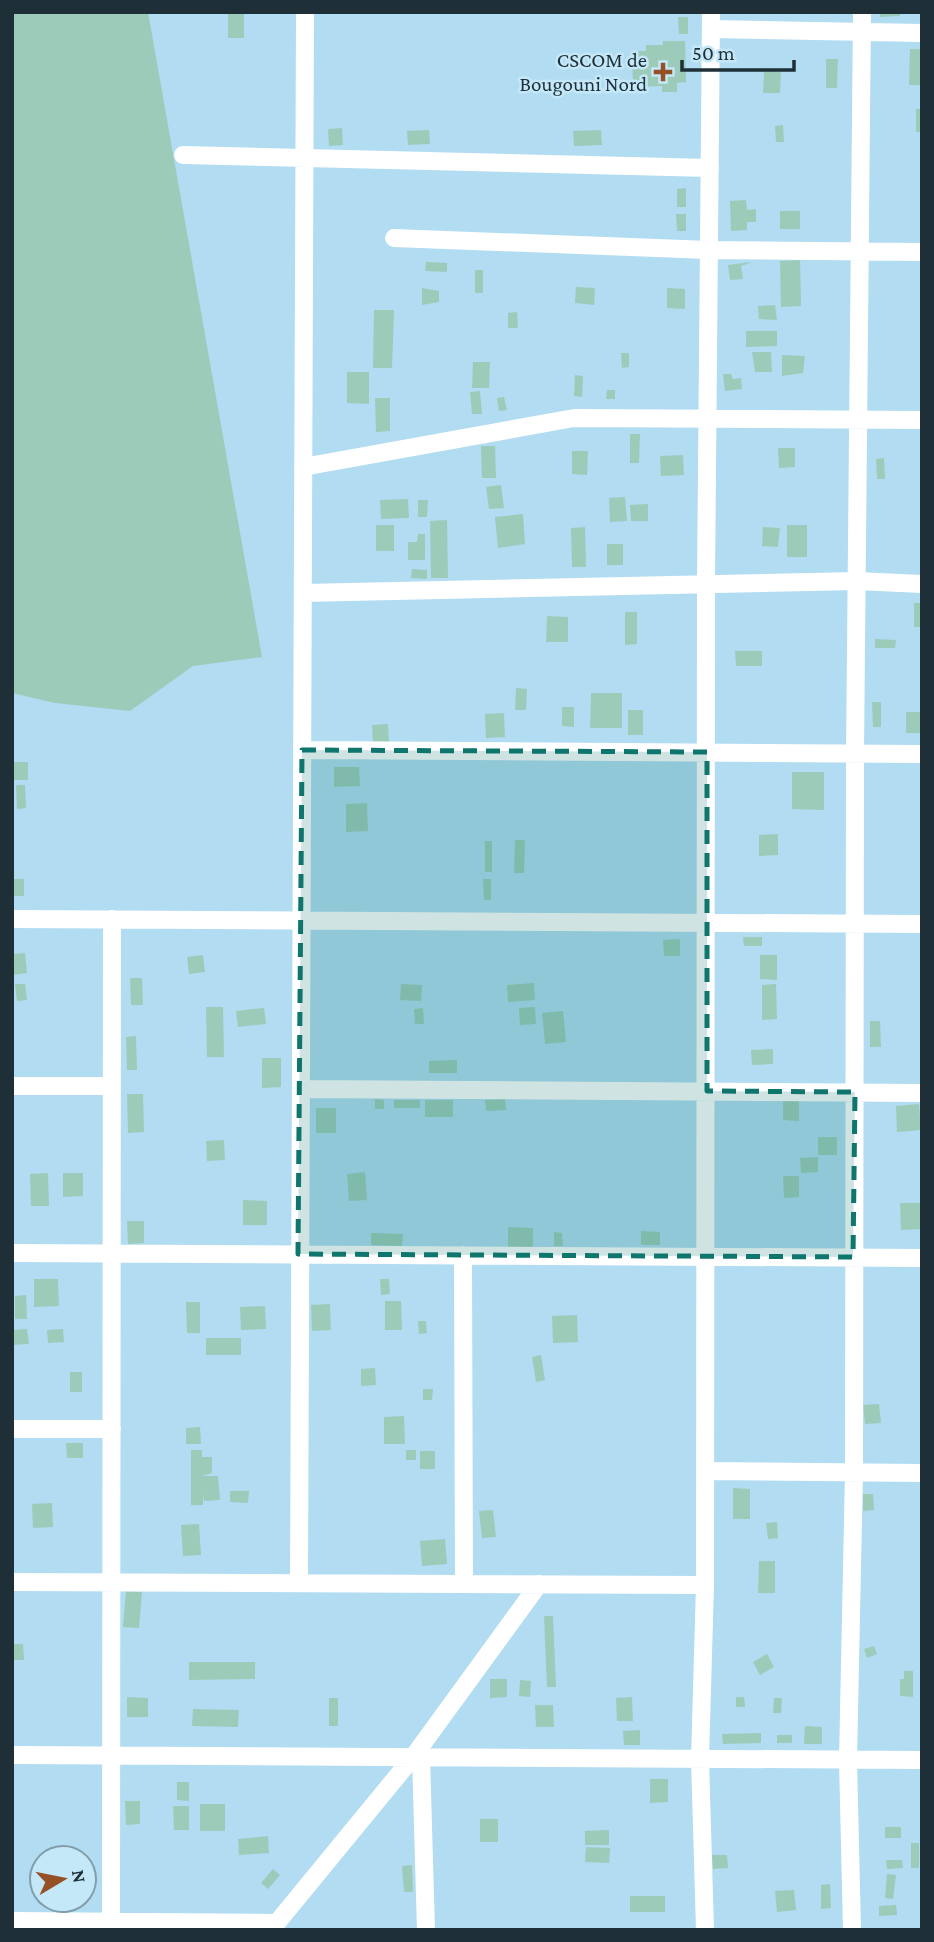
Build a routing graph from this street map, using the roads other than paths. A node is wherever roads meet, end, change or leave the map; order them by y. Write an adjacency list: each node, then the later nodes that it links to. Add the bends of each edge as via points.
1 (305, 12): 7 (street)
2 (862, 12): 4 (street)
3 (711, 20): 4 (street); 8 (street)
4 (862, 32): 5 (street); 11 (street)
5 (922, 33)
6 (183, 155): 7 (street)
7 (304, 157): 8 (street); 16 (street)
8 (710, 168): 10 (street)
9 (394, 238): 10 (street)
10 (709, 250): 11 (street); 13 (street)
11 (858, 251): 12 (street); 14 (street)
12 (922, 252)
13 (709, 419): 14 (street); 16 (street, via 575,418); 18 (street)
14 (858, 419): 15 (street); 17 (street)
15 (922, 420)
16 (303, 467): 20 (street)
17 (857, 581): 18 (street); 19 (street); 23 (street)
18 (706, 584): 20 (street); 22 (street)
19 (922, 584)
20 (303, 593): 21 (street)
21 (302, 750): 22 (street); 27 (street)
22 (707, 752): 23 (street); 28 (street)
23 (855, 753): 24 (street); 29 (street)
24 (922, 754)
25 (12, 919): 26 (street)
26 (112, 919): 27 (street); 32 (street)
27 (301, 921): 28 (street); 33 (street)
28 (707, 923): 29 (street); 34 (street)
29 (856, 924): 30 (street); 35 (street)
30 (922, 924)
31 (12, 1086): 32 (street)
32 (112, 1086): 38 (street)
33 (301, 1089): 34 (street); 39 (street)
34 (707, 1091): 35 (street); 41 (street)
35 (855, 1092): 36 (street); 42 (street)
36 (922, 1093)
37 (12, 1253): 38 (street)
38 (110, 1253): 39 (street); 45 (street)
39 (298, 1254): 40 (street); 51 (street)
40 (463, 1255): 41 (street); 52 (street)
41 (705, 1256): 42 (street); 46 (street)
42 (853, 1257): 43 (street); 47 (street)
43 (922, 1258)
44 (12, 1429): 45 (street)
45 (112, 1429): 50 (street)
46 (706, 1471): 47 (street); 54 (street)
47 (854, 1472): 48 (street); 59 (street)
48 (922, 1473)
49 (12, 1581): 50 (street)
50 (112, 1582): 51 (street); 56 (street)
51 (299, 1583): 52 (street)
52 (464, 1584): 53 (street)
53 (539, 1584): 54 (street); 57 (street)
54 (705, 1585): 58 (street)
55 (12, 1755): 56 (street)
56 (112, 1756): 57 (street); 62 (street)
57 (417, 1757): 58 (street); 63 (street); 64 (street)
58 (700, 1759): 59 (street); 65 (street)
59 (848, 1760): 60 (street); 66 (street)
60 (922, 1760)
61 (12, 1921): 62 (street)
62 (111, 1926): 63 (street)
63 (274, 1926)
64 (426, 1930)
65 (705, 1930)
66 (852, 1930)

